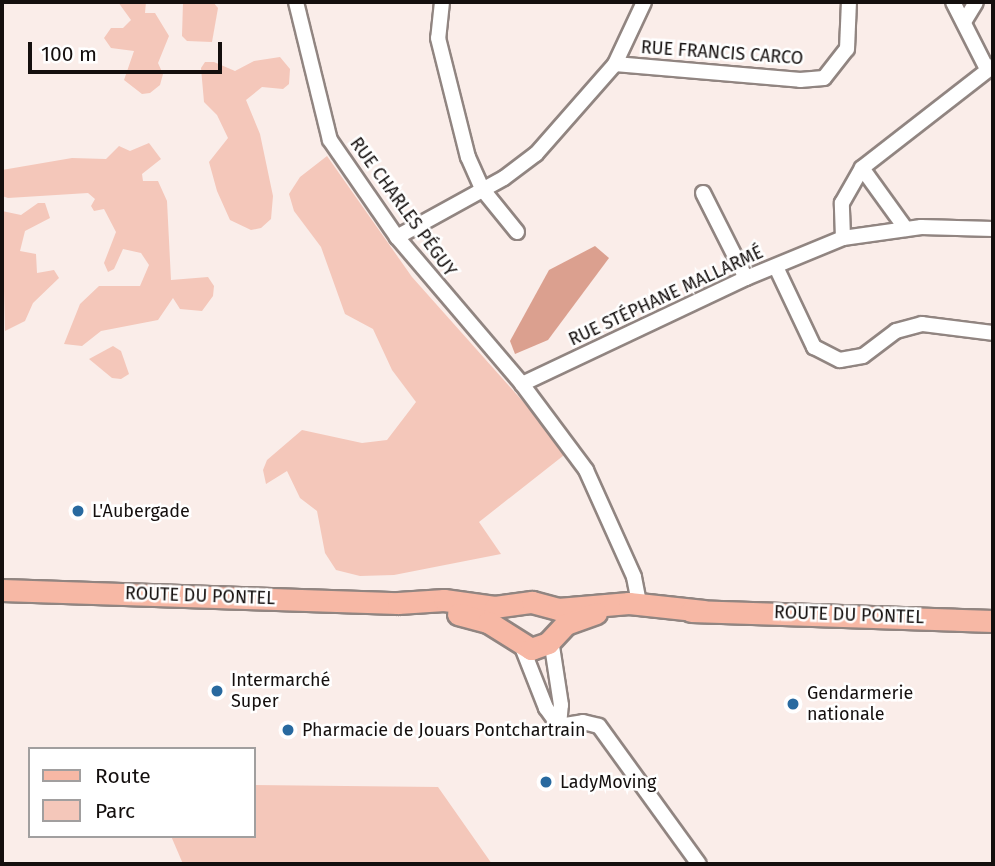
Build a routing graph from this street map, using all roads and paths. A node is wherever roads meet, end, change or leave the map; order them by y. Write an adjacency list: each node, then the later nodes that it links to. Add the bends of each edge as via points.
1 (296, 2): 16 (street, RUE CHARLES PÉGUY, via 330,140)
2 (442, 2): 11 (street, via 438,38 468,157)
3 (644, 2): 8 (street)
4 (849, 2): 8 (street, RUE FRANCIS CARCO, via 847,49 824,78 800,80)
5 (953, 2): 7 (street)
6 (976, 2): 7 (street)
7 (964, 22): 9 (street)
8 (615, 64): 11 (street, via 536,153)
9 (990, 68): 10 (street)
10 (862, 168): 13 (street); 17 (street, via 842,203)
11 (482, 190): 15 (street); 16 (street)
12 (703, 193): 19 (street)
13 (906, 229): 14 (street, RUE STÉPHANE MALLARMÉ); 17 (street, RUE STÉPHANE MALLARMÉ)
14 (993, 229)
15 (517, 232)
16 (397, 237): 21 (street, RUE CHARLES PÉGUY)
17 (844, 238): 18 (street, RUE STÉPHANE MALLARMÉ)
18 (776, 267): 19 (street, RUE STÉPHANE MALLARMÉ); 20 (street, via 814,347 840,360 863,356 896,331 922,324)
19 (746, 278): 21 (street, RUE STÉPHANE MALLARMÉ)
20 (993, 333)
21 (522, 384): 24 (street, RUE CHARLES PÉGUY, via 586,470 634,577)
22 (2, 590): 23 (main road, ROUTE DU PONTEL)
23 (398, 603): 25 (main road, ROUTE DU PONTEL); 29 (main road, ROUTE DU PONTEL, via 479,619)
24 (639, 603): 25 (main road, ROUTE DU PONTEL, via 558,609); 26 (main road, ROUTE DU PONTEL)
25 (534, 604): 28 (main road, via 553,615); 29 (main road, via 511,614)
26 (704, 611): 27 (main road, ROUTE DU PONTEL); 28 (main road, ROUTE DU PONTEL, via 596,614 573,620)
27 (993, 621)
28 (552, 637): 29 (main road, ROUTE DU PONTEL, via 539,649); 30 (street, via 561,705)
29 (516, 642): 30 (street)
30 (559, 726): 31 (street, via 583,722 599,726)
31 (699, 864)

